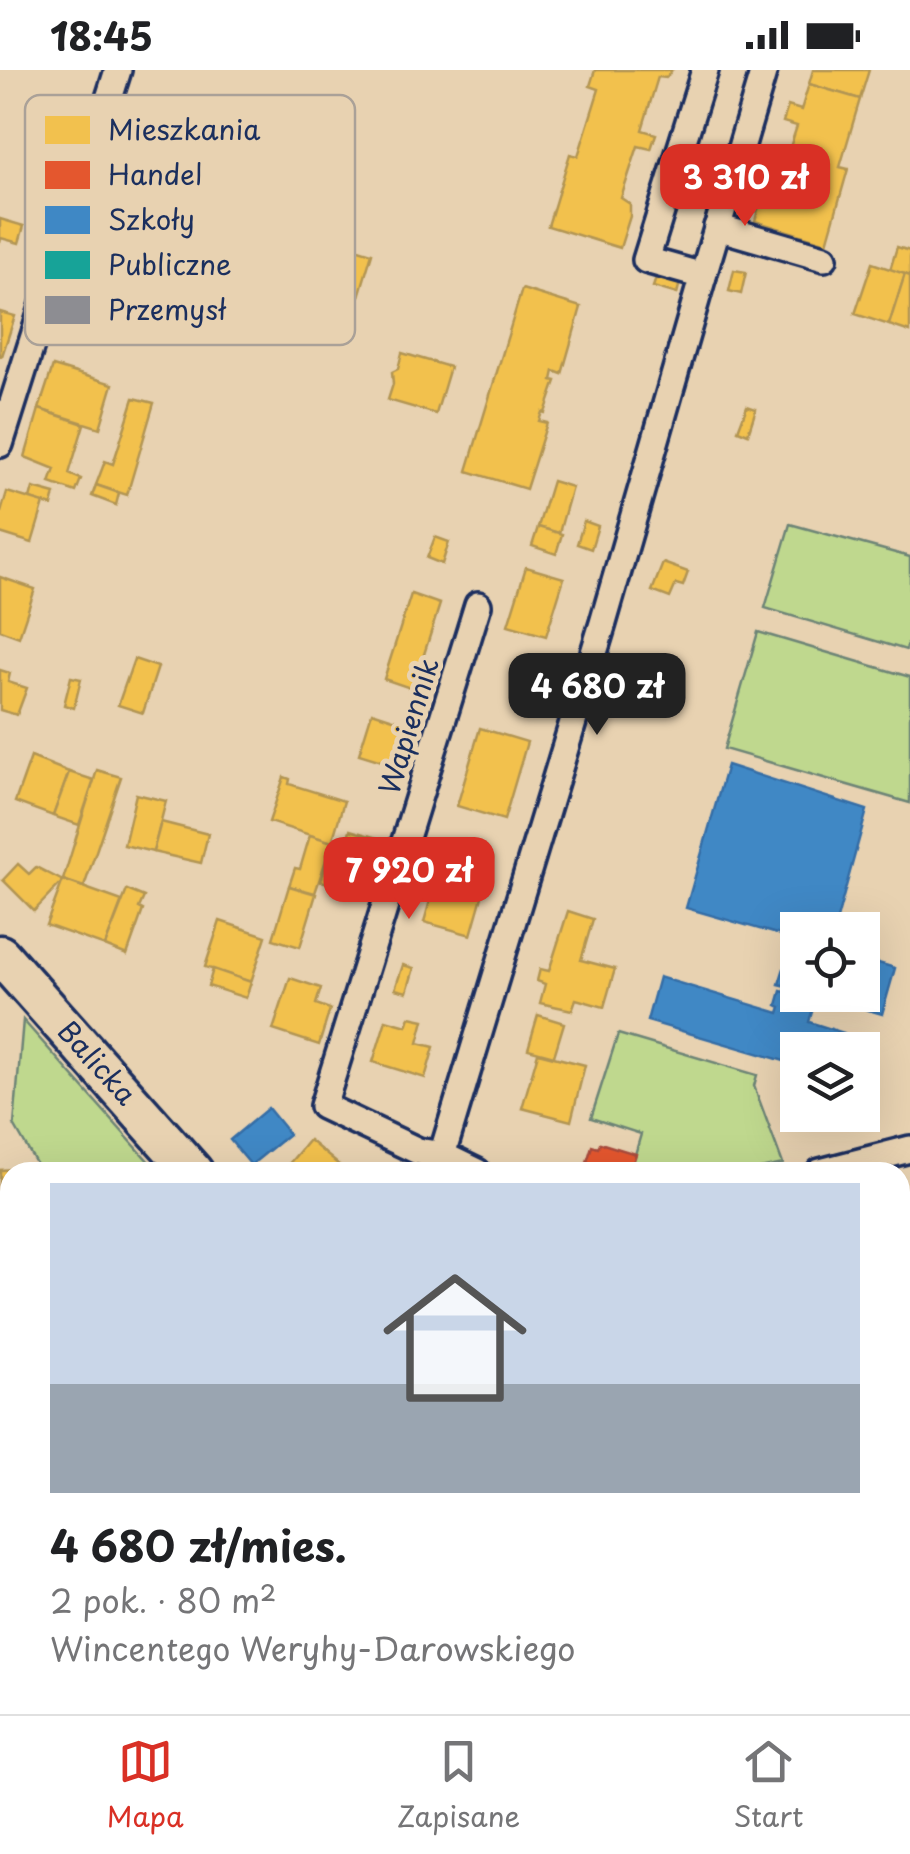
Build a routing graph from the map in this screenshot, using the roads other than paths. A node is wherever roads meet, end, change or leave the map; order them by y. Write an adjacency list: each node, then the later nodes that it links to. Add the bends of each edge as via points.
1 (118, 70): 4 (street)
2 (705, 70): 7 (street, via 646,260)
3 (764, 70): 5 (street)
4 (110, 95)
5 (717, 227): 6 (street); 7 (street)
6 (824, 258)
7 (703, 276): 13 (street)
8 (31, 345): 9 (street)
9 (0, 444)
10 (478, 605): 13 (street, Wapiennik, via 323,1106)
11 (0, 955): 14 (street, Balicka)
12 (910, 1149): 16 (street)
13 (442, 1155): 15 (street, Wapiennik)
14 (184, 1162)
15 (456, 1162)
16 (859, 1162)

